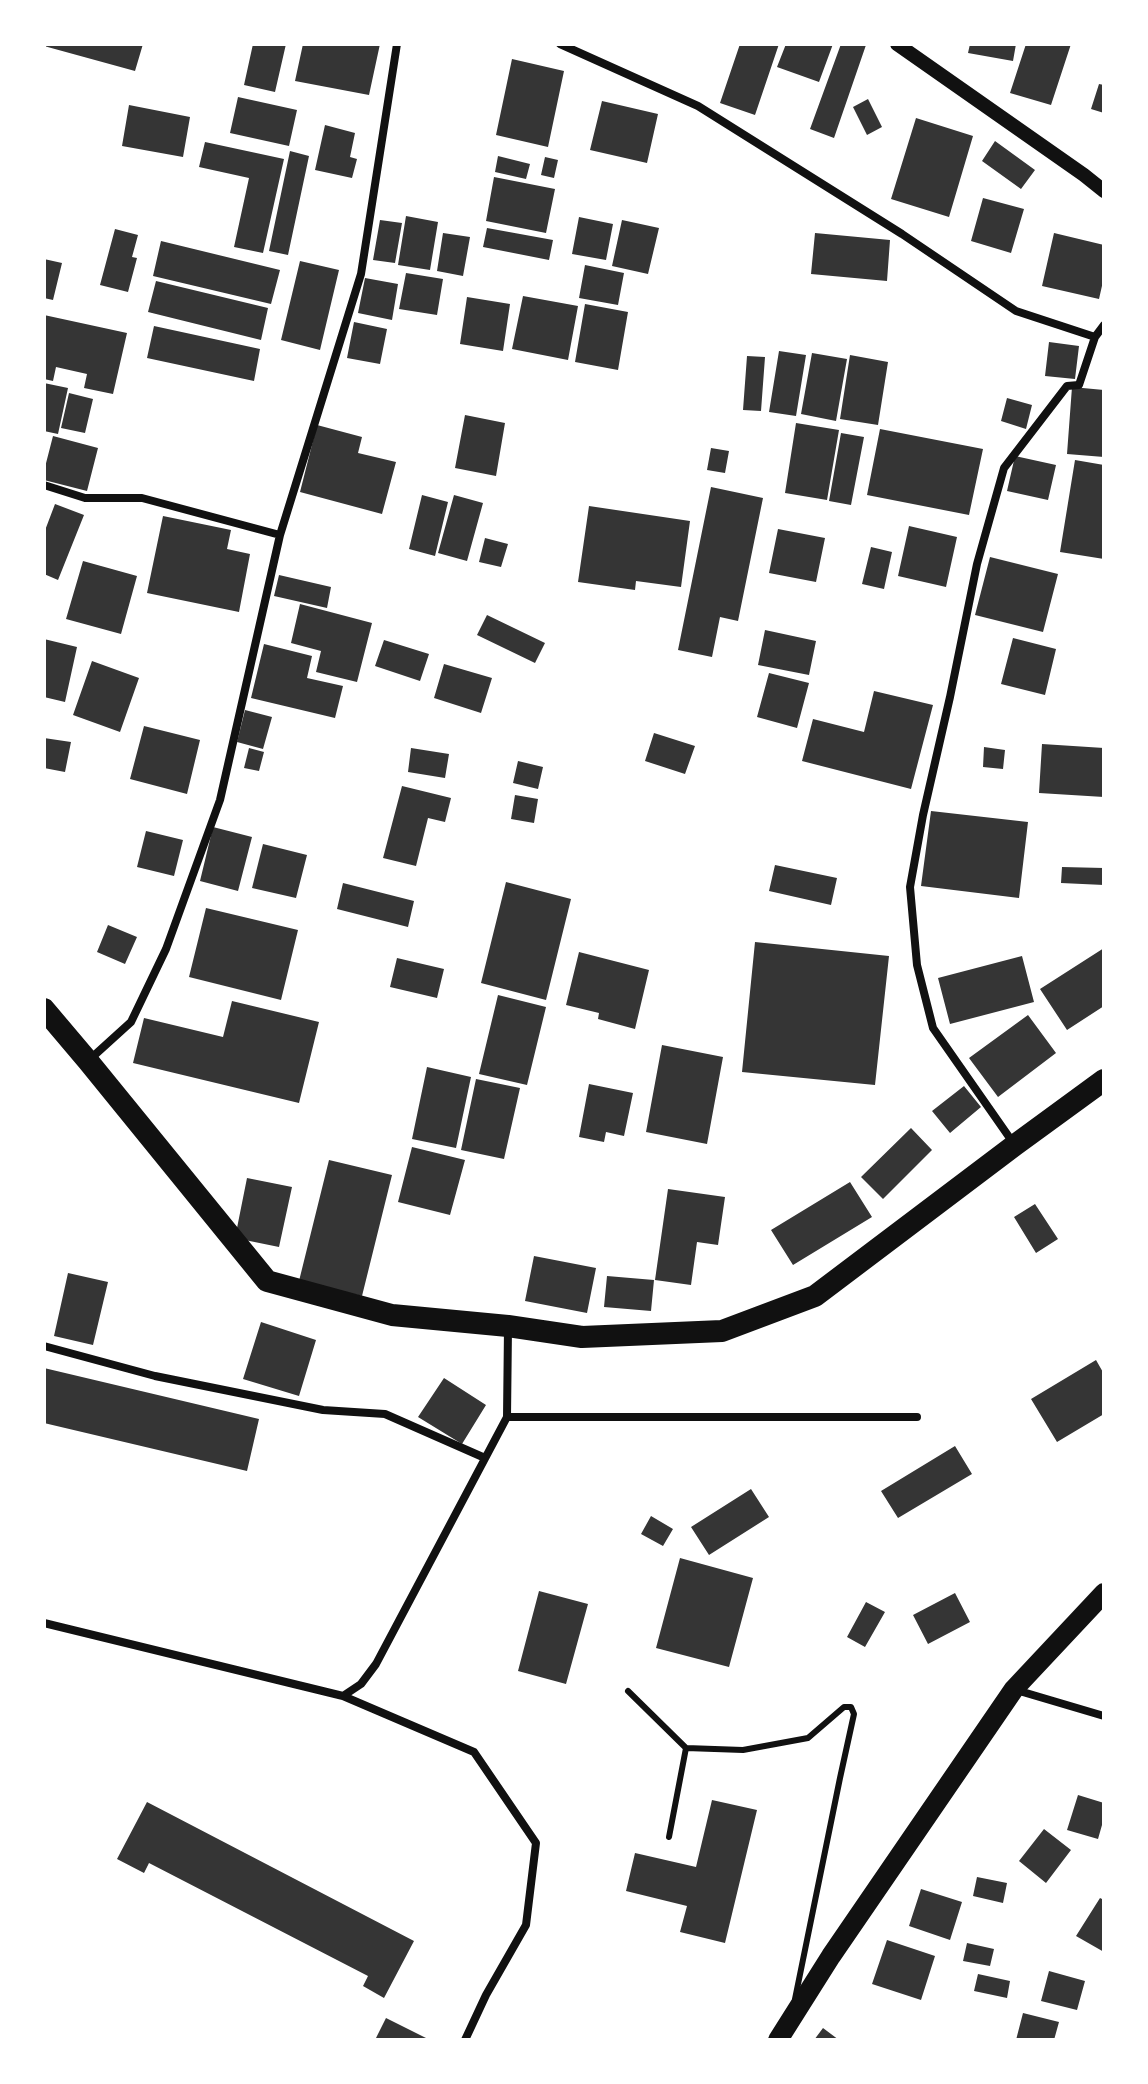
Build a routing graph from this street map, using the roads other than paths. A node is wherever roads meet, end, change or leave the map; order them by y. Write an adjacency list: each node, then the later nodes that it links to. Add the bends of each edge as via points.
1 (397, 44): 8 (street, via 361,274)
2 (560, 44): 6 (street, via 698,106 1016,311)
3 (899, 45): 4 (street)
4 (1104, 191)
5 (1104, 325): 6 (street)
6 (1095, 337): 12 (street, via 1079,385 1067,386 1004,468 977,564 910,887 917,965 933,1028)
7 (44, 485): 8 (street, via 85,498 142,498)
8 (280, 535): 10 (street, via 220,800 204,845 166,949 131,1022)
9 (44, 1009): 10 (highway)
10 (88, 1061): 13 (highway, via 267,1281 392,1315)
11 (1104, 1080): 12 (highway)
12 (1015, 1145): 13 (highway, via 815,1296 722,1331 582,1337)
13 (508, 1326): 15 (street)
14 (44, 1346): 17 (street, via 155,1376 323,1410 385,1414)
15 (507, 1417): 16 (street); 17 (street)
16 (917, 1417)
17 (485, 1458): 22 (street, via 376,1664)
18 (1104, 1593): 20 (main road)
19 (44, 1623): 22 (street)
20 (1014, 1689): 23 (street); 26 (main road)
21 (628, 1691): 24 (lane)
22 (343, 1696): 27 (street, via 474,1752 536,1843 526,1925)
23 (1104, 1716)
24 (686, 1748): 25 (lane); 26 (lane, via 743,1750 808,1738 844,1707 851,1707 854,1714)
25 (669, 1837)
26 (791, 2018): 28 (main road)
27 (465, 2040)
28 (778, 2040)

